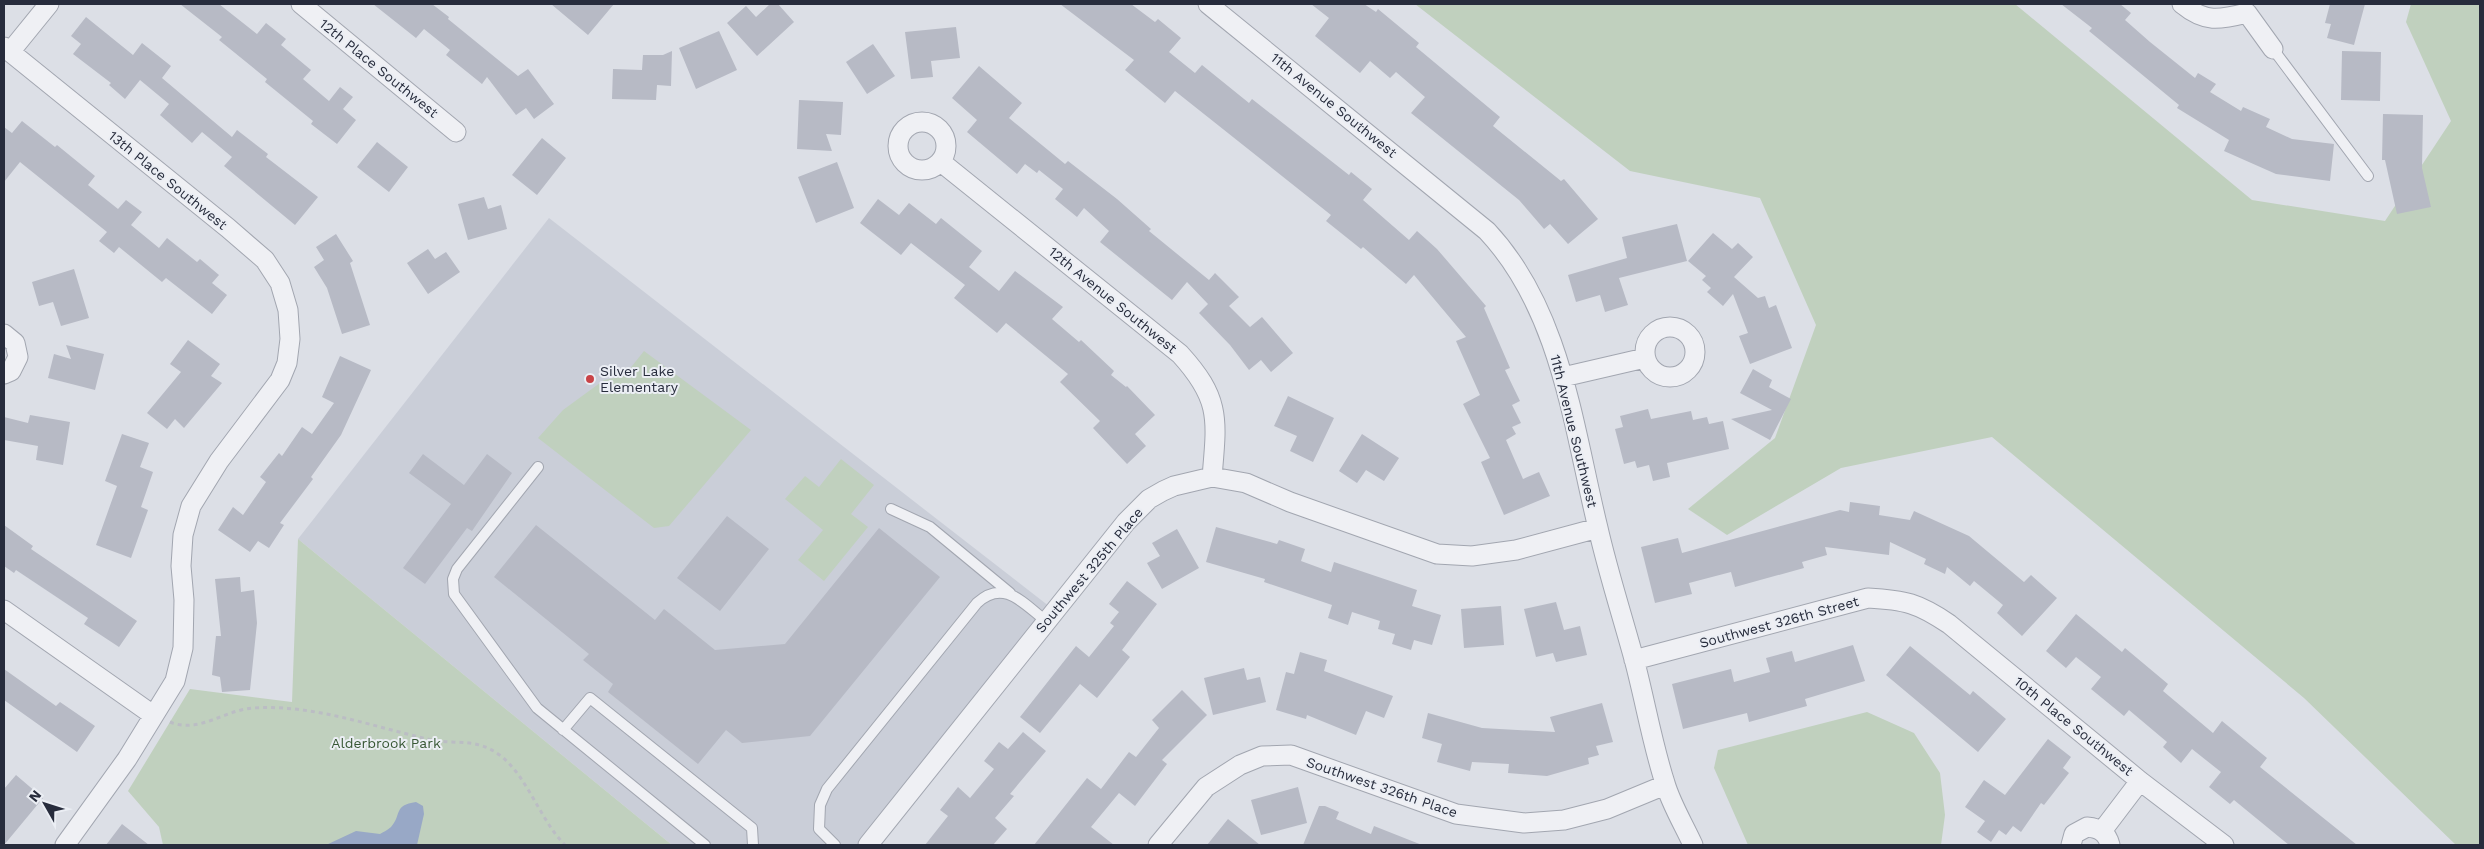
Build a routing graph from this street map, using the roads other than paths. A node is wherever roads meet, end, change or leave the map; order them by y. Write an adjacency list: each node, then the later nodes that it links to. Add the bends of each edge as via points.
1 (48, 4): 7 (street)
2 (301, 4): 8 (street, 12th Place Southwest)
3 (1208, 4): 14 (street, 11th Avenue Southwest, via 1487,231 1506,250 1538,307)
4 (2182, 4): 5 (street, via 2195,14 2219,20)
5 (2251, 8): 6 (street)
6 (2273, 49): 10 (lane)
7 (7, 50): 24 (street, 13th Place Southwest, via 265,260 280,282 288,310 290,339 287,363 280,380 219,461 191,506 183,535 180,566 184,600 183,648 175,681)
8 (456, 132)
9 (941, 162): 16 (street, 12th Avenue Southwest, via 1180,354 1198,375 1211,398 1216,423)
10 (2368, 176)
11 (4, 334): 13 (street, via 15,343 18,357)
12 (1645, 358): 14 (street)
13 (4, 374)
14 (1563, 377): 18 (street, 11th Avenue Southwest)
15 (538, 467): 25 (lane, via 457,570 452,586 454,594 537,708)
16 (1212, 477): 18 (street, Southwest 325th Place, via 1246,483 1437,554 1472,556 1516,550); 22 (street, Southwest 325th Place, via 1174,486 1149,499 1126,522)
17 (891, 509): 19 (lane, via 930,527)
18 (1598, 528): 23 (street, 11th Avenue Southwest)
19 (1011, 594): 22 (lane); 32 (lane, via 994,593 977,603 827,789 820,805 819,829)
20 (1925, 608): 23 (street, Southwest 326th Street, via 1900,600 1868,598); 26 (street, 10th Place Southwest, via 1949,624)
21 (4, 610): 24 (street)
22 (1046, 621): 33 (street, Southwest 325th Place)
23 (1634, 660): 27 (street, 11th Avenue Southwest)
24 (153, 715): 29 (street, 13th Place Southwest, via 127,759)
25 (564, 730): 30 (lane); 31 (lane, via 590,698 752,828)
26 (2140, 781): 28 (street); 37 (street, 10th Place Southwest)
27 (1665, 784): 34 (street, Southwest 326th Place, via 1607,809 1564,820 1524,823 1456,814 1291,754 1262,756 1206,786); 35 (street, 11th Avenue Southwest)
28 (2106, 838): 36 (street, via 2088,827 2074,834)
29 (65, 845)
30 (705, 845)
31 (753, 845)
32 (835, 845)
33 (868, 845)
34 (1158, 845)
35 (1693, 845)
36 (2071, 845)
37 (2224, 845)

